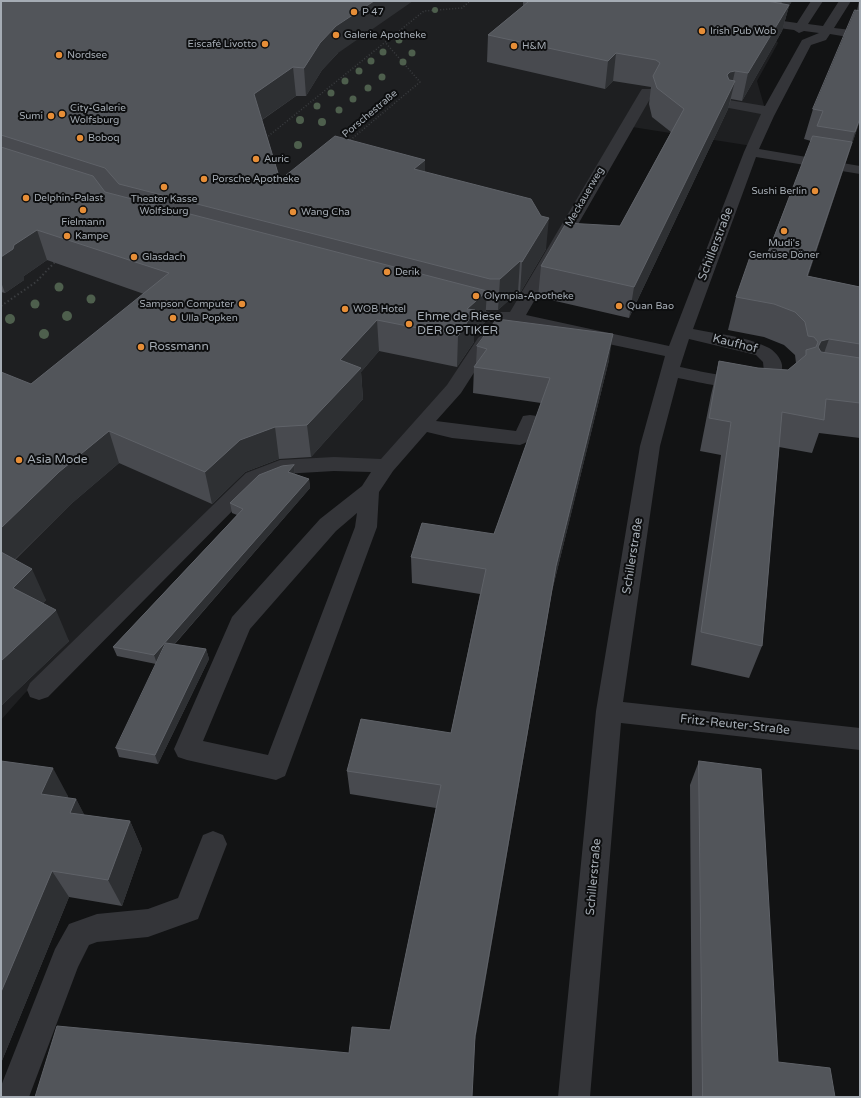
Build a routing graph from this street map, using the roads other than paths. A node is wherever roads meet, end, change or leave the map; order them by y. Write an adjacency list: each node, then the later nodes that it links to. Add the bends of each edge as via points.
1 (817, 1): 4 (street)
2 (845, 1): 5 (street)
3 (746, 20): 4 (street)
4 (798, 28): 5 (street); 7 (street)
5 (824, 33): 6 (street); 7 (street); 8 (street)
6 (860, 36)
7 (806, 42): 11 (street, Schillerstraße)
8 (860, 43)
9 (647, 92): 15 (street, Meckauerweg)
10 (728, 104): 11 (street)
11 (770, 110): 12 (street, Schillerstraße)
12 (751, 152): 13 (street); 16 (street, Schillerstraße)
13 (860, 170)
14 (441, 304): 15 (street, Kaufhof, via 488,316)
15 (515, 319): 17 (street, Kaufhof); 19 (street, Meckauerweg, via 484,342 454,389)
16 (683, 332): 17 (street, Schillerstraße); 17 (street, Kaufhof, via 762,351 781,373 756,383 725,381)
17 (672, 362): 23 (street, Schillerstraße, via 650,446)
18 (530, 421): 19 (street, via 525,434 520,438 452,431)
19 (423, 425): 20 (street, Meckauerweg)
20 (386, 466): 21 (street, Meckauerweg); 22 (street, via 334,464 280,467 253,478)
21 (369, 491): 21 (street, via 328,525 240,624 187,749 276,768 366,527)
22 (39, 690)
23 (609, 711): 24 (street, Fritz-Reuter-Straße); 27 (street, Schillerstraße)
24 (860, 739)
25 (213, 844): 26 (street, via 188,909 148,923 97,928 79,934 66,960)
26 (12, 1097)
27 (574, 1097)

